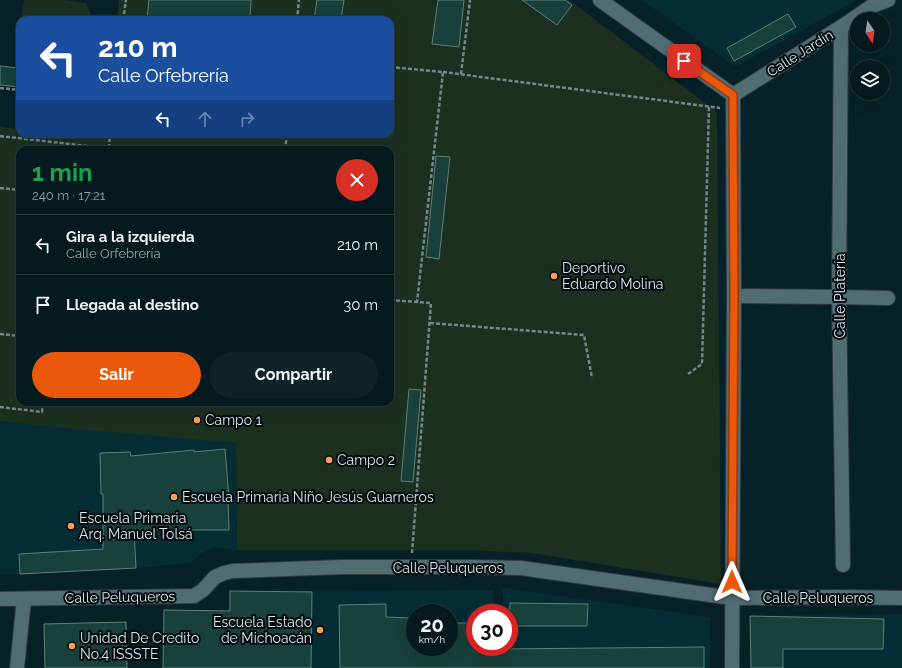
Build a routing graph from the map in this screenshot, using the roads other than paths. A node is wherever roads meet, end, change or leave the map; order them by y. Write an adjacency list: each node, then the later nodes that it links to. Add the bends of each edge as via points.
1 (600, 0): 4 (street)
2 (888, 0): 3 (street, Calle Jardin, via 872,6)
3 (841, 27): 4 (street, Calle Jardin); 6 (street, Calle Platería)
4 (733, 95): 5 (street)
5 (734, 296): 6 (street); 9 (street)
6 (839, 297): 7 (street); 8 (street, Calle Platería)
7 (888, 298)
8 (843, 565)
9 (732, 598): 10 (street, Calle Peluqueros); 12 (street, Calle Peluqueros, via 521,568 342,567 233,571 215,577 194,596); 14 (street)
10 (902, 598)
11 (0, 599): 12 (street, Calle Peluqueros)
12 (24, 599): 13 (street)
13 (17, 668)
14 (732, 668)

